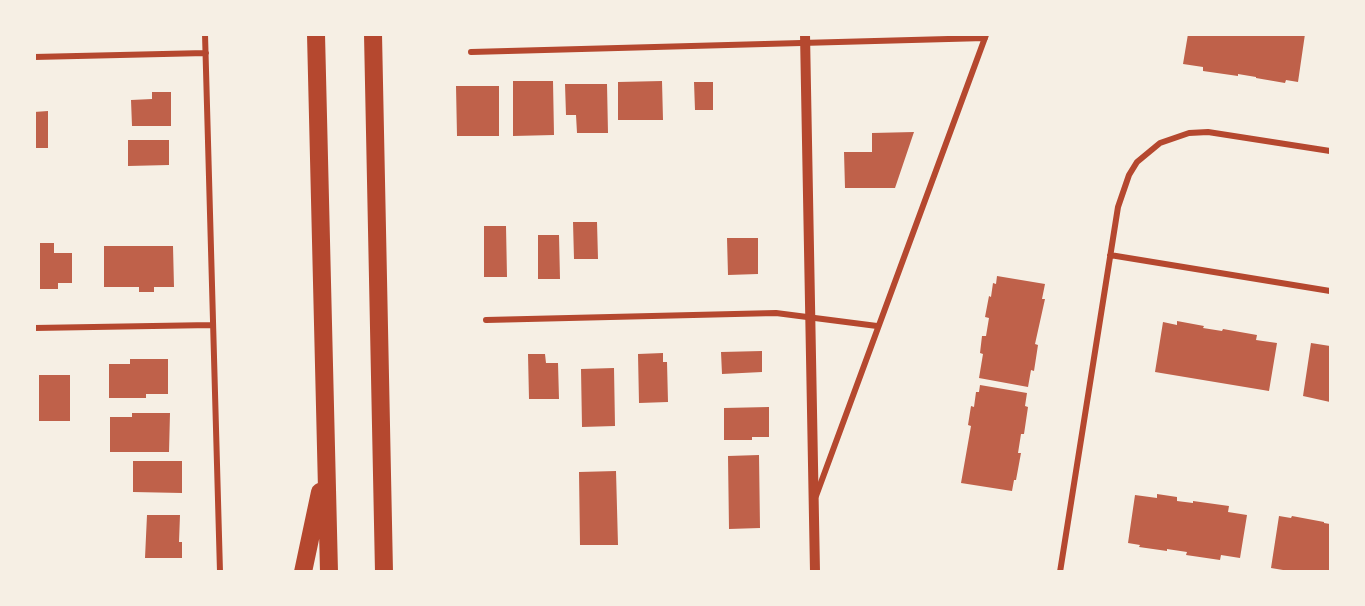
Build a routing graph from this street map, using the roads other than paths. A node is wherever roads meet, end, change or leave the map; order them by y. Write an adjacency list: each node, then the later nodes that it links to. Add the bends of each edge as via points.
1 (205, 34): 7 (street)
2 (316, 34): 17 (highway)
3 (373, 34): 19 (highway)
4 (985, 36): 5 (street); 15 (street)
5 (805, 38): 6 (street); 12 (street)
6 (471, 52)
7 (206, 53): 8 (street); 14 (street)
8 (34, 57)
9 (1330, 151): 10 (street, via 1208,132 1173,137 1137,162 1123,191)
10 (1110, 255): 11 (street); 26 (street)
11 (1330, 291)
12 (811, 316): 13 (street, via 776,313); 15 (street); 18 (street)
13 (486, 320)
14 (212, 324): 16 (street); 20 (street)
15 (877, 327): 18 (street)
16 (34, 328)
17 (326, 461): 21 (highway); 22 (highway)
18 (813, 504): 25 (street)
19 (383, 537): 23 (highway); 24 (highway)
20 (220, 572)
21 (303, 572)
22 (329, 572)
23 (384, 572)
24 (397, 572)
25 (814, 572)
26 (1060, 572)

